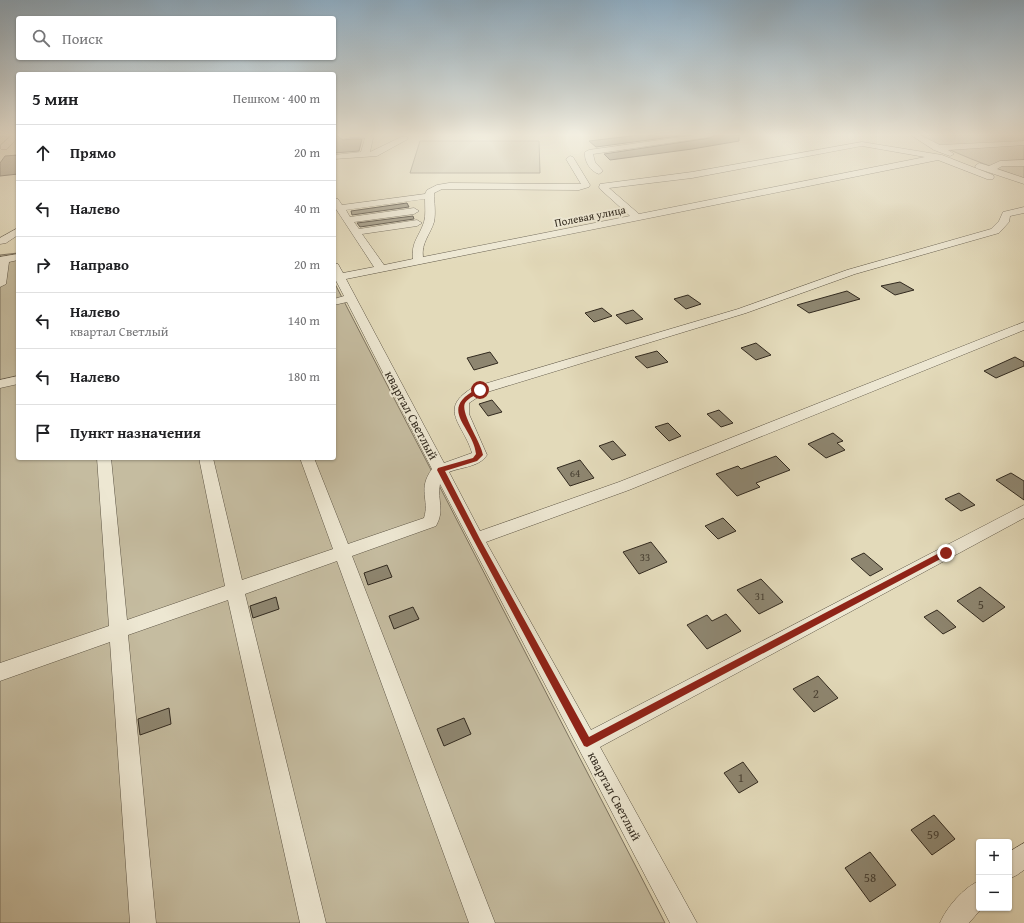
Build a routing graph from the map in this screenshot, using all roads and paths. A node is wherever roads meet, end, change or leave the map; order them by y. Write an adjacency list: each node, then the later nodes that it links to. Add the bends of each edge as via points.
1 (582, 178): 6 (street, via 586,185 579,187 444,186 434,189)
2 (667, 178): 10 (street, via 603,186)
3 (819, 178): 10 (street, Полевая улица)
4 (1012, 178): 5 (street)
5 (1024, 181)
6 (430, 196): 7 (street); 18 (street, via 430,219 417,245)
7 (337, 204): 11 (street)
8 (1024, 210): 29 (street, via 1006,214 1004,222 995,232 851,272 742,310 480,390 469,396 461,408 465,422 479,447 480,455)
9 (414, 211): 11 (street)
10 (638, 218): 18 (street, Полевая улица)
11 (347, 220): 14 (street)
12 (417, 223): 14 (street)
13 (16, 232): 15 (street)
14 (355, 232): 19 (street)
15 (2, 241)
16 (16, 257): 17 (street)
17 (2, 260): 21 (street)
18 (418, 262): 19 (street, Полевая улица)
19 (381, 269): 20 (street, Полевая улица)
20 (337, 271): 22 (street, квартал Светлый)
21 (0, 284)
22 (342, 300): 29 (street, квартал Светлый)
23 (1024, 326): 31 (street, via 624,486)
24 (16, 380): 25 (street)
25 (0, 384)
26 (104, 460): 34 (street)
27 (206, 460): 33 (street)
28 (308, 460): 32 (street)
29 (441, 470): 31 (street, квартал Светлый); 32 (street, via 430,484 433,512 430,522)
30 (1024, 511): 36 (street)
31 (476, 539): 36 (street, квартал Светлый)
32 (343, 553): 33 (street); 42 (street)
33 (235, 589): 34 (street); 41 (street)
34 (118, 631): 35 (street); 40 (street)
35 (0, 672)
36 (587, 743): 43 (street, квартал Светлый)
37 (1024, 856): 38 (street)
38 (1012, 865)
39 (976, 896): 44 (street)
40 (142, 923)
41 (313, 923)
42 (482, 923)
43 (684, 923)
44 (953, 923)

